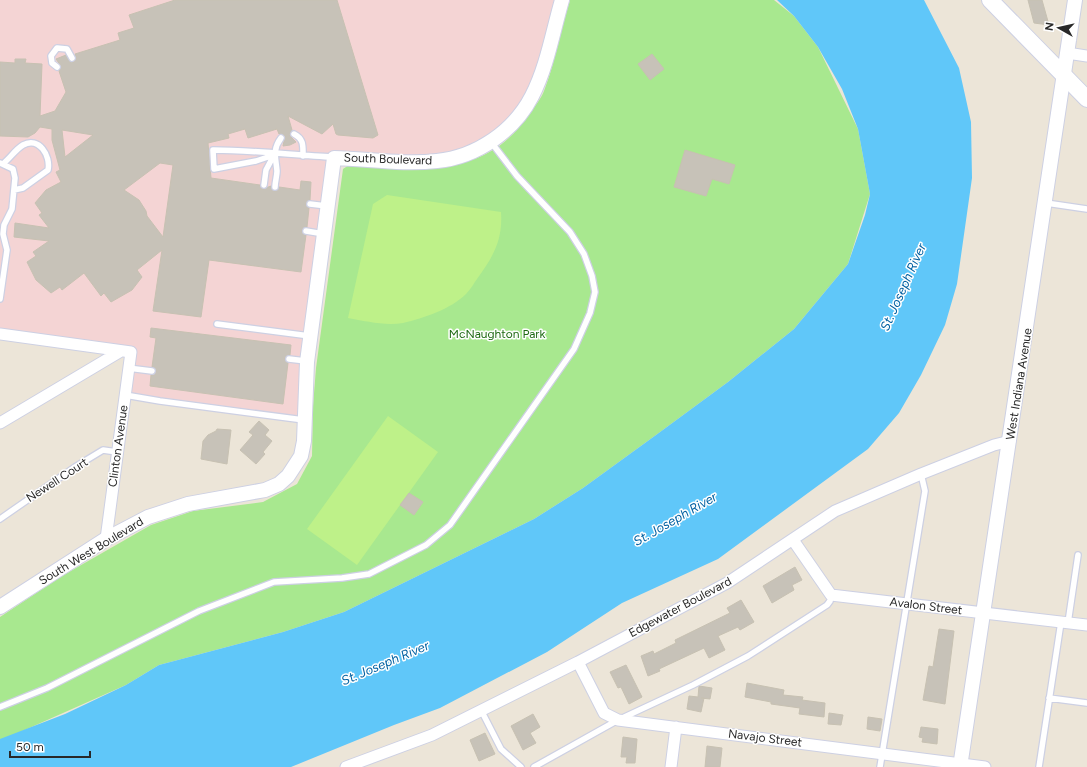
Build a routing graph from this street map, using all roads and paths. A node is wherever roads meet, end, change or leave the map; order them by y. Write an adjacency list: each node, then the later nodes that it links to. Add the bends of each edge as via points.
1 (562, 0): 12 (street, South Boulevard, via 533,95 516,119)
2 (990, 0): 8 (main road)
3 (1075, 0): 4 (street, West Indiana Avenue)
4 (1067, 53): 5 (street); 8 (street, West Indiana Avenue)
5 (1087, 56)
6 (72, 58): 7 (lane, via 67,48 57,48 51,56)
7 (57, 67)
8 (1064, 76): 9 (main road); 20 (street, West Indiana Avenue)
9 (1087, 99)
10 (294, 134): 14 (lane, via 303,142)
11 (281, 138): 13 (lane)
12 (491, 142): 15 (street, South Boulevard, via 472,152 438,161); 55 (lane, via 517,176 570,232 584,254 595,292 590,313 574,349 450,525 426,545 368,574 274,582 199,611 47,688)
13 (274, 154): 13 (lane, via 252,150 213,150 214,169 256,161); 14 (lane); 17 (lane, via 266,170); 18 (lane, via 277,171)
14 (303, 156): 15 (lane)
15 (334, 158): 22 (street, South Boulevard)
16 (2, 163): 19 (lane, via 10,166 15,173); 19 (lane, via 23,145 39,145 46,152 50,161 48,170 23,188)
17 (264, 186)
18 (275, 187)
19 (14, 190): 26 (lane, via 12,209 4,226 7,250)
20 (1046, 203): 23 (lane); 38 (street, West Indiana Avenue)
21 (310, 204): 22 (lane)
22 (327, 206): 25 (street, South Boulevard)
23 (1087, 208)
24 (306, 231): 25 (lane)
25 (324, 234): 29 (street, South Boulevard)
26 (0, 299)
27 (217, 324): 29 (lane)
28 (0, 334): 30 (street)
29 (310, 336): 32 (street, South Boulevard)
30 (126, 351): 33 (street, Clinton Avenue); 37 (street)
31 (289, 359): 32 (lane)
32 (307, 362): 36 (street, South Boulevard)
33 (128, 368): 34 (lane); 35 (street, Clinton Avenue)
34 (152, 371)
35 (125, 395): 36 (lane); 39 (street, Clinton Avenue)
36 (305, 420): 40 (street, South Boulevard, via 304,441)
37 (0, 423)
38 (1010, 441): 41 (street, Edgewater Boulevard); 49 (street, West Indiana Avenue)
39 (117, 452): 42 (lane, Newell Court, via 103,450); 43 (street, Clinton Avenue)
40 (296, 466): 43 (street, South West Boulevard, via 288,476 265,490 166,510)
41 (921, 474): 44 (street, Edgewater Boulevard, via 835,511); 47 (lane, via 925,491)
42 (0, 518)
43 (106, 539): 48 (street, South West Boulevard)
44 (793, 540): 46 (street); 52 (street, Edgewater Boulevard, via 727,583)
45 (1078, 555): 50 (lane)
46 (831, 595): 47 (street, Avalon Street); 57 (lane, via 827,605 748,656)
47 (906, 604): 49 (street, Avalon Street); 59 (lane)
48 (0, 607)
49 (984, 612): 50 (street, Avalon Street); 60 (street, West Indiana Avenue)
50 (1064, 622): 51 (street, Avalon Street); 53 (lane)
51 (1087, 625)
52 (578, 662): 56 (street, Edgewater Boulevard); 57 (street, Navajo Street, via 604,713)
53 (1049, 698): 54 (lane); 67 (lane)
54 (1087, 703)
55 (0, 707)
56 (481, 710): 61 (street, Edgewater Boulevard, via 432,735); 62 (lane, via 501,749)
57 (618, 720): 58 (street, Navajo Street); 63 (lane)
58 (676, 727): 59 (street, Navajo Street); 64 (street)
59 (882, 754): 60 (street, Navajo Street); 65 (lane)
60 (960, 766): 66 (street, Navajo Street)
61 (346, 767)
62 (521, 767)
63 (534, 767)
64 (671, 767)
65 (880, 767)
66 (985, 767)
67 (1039, 767)

